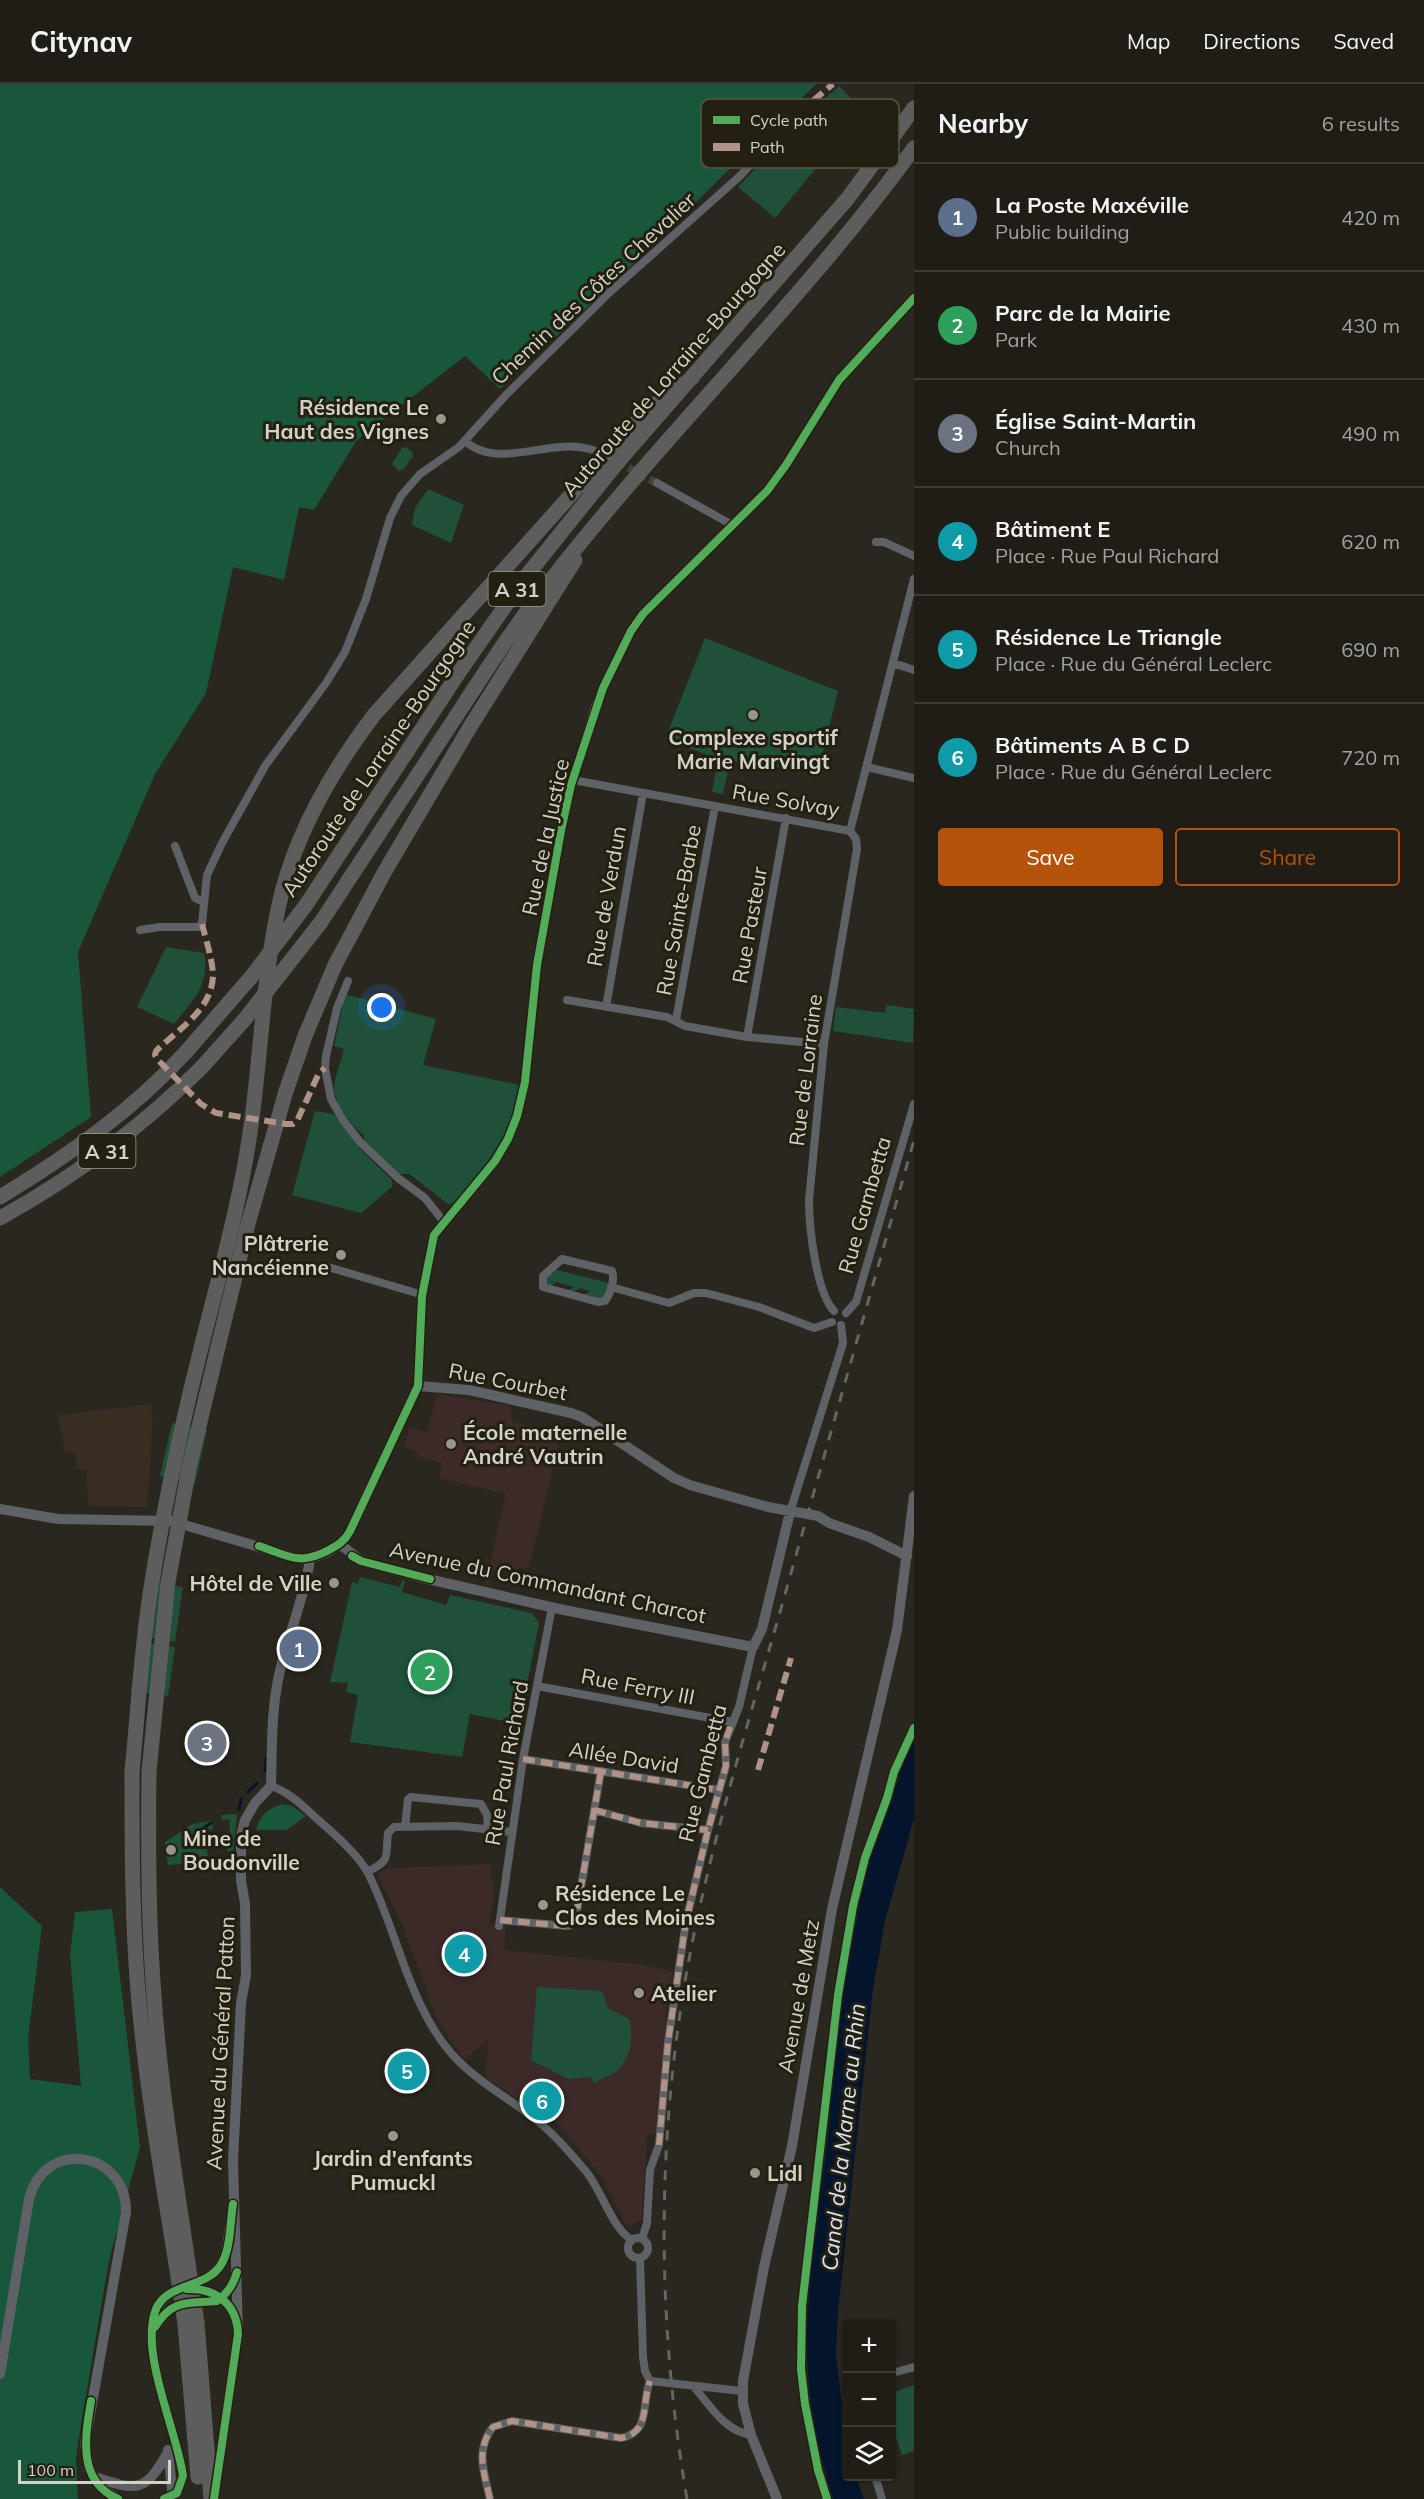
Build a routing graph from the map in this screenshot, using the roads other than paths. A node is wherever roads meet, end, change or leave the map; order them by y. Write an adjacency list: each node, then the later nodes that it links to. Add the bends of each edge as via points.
1 (914, 108): 2 (highway, Autoroute de Lorraine-Bourgogne / A 31)
2 (899, 128)
3 (914, 148): 11 (highway, Autoroute de Lorraine-Bourgogne / A 31, via 820,268)
4 (747, 168): 8 (street, Chemin des Côtes Chevalier, via 610,292)
5 (870, 168): 7 (highway, Autoroute de Lorraine-Bourgogne / A 31)
6 (914, 298): 12 (street, Rue de la Justice, via 849,368 782,471)
7 (692, 378): 35 (highway, Autoroute de Lorraine-Bourgogne / A 31, bridge, via 524,579 306,906 252,976 163,1078 69,1154); 45 (highway, via 647,410 432,649 360,733 311,815 278,910 251,1125)
8 (465, 441): 9 (street, via 477,450 498,455 561,445); 26 (street, Chemin des Côtes Chevalier, via 420,474 396,504 345,652 249,792 207,875)
9 (598, 452)
10 (657, 483): 12 (street)
11 (594, 526): 36 (highway, Autoroute de Lorraine-Bourgogne / A 31, bridge, via 493,661 321,922 270,989 202,1068 118,1142 54,1187); 45 (highway, via 569,573 508,664 391,860 335,965 286,1091)
12 (734, 526): 20 (street, Rue de la Justice, via 662,593 634,626 595,706)
13 (876, 542): 14 (street)
14 (914, 556)
15 (914, 579): 16 (street)
16 (893, 663): 17 (street); 18 (street)
17 (914, 670)
18 (867, 766): 19 (street); 24 (street)
19 (914, 778)
20 (573, 780): 21 (street, Rue Solvay); 37 (street, Rue de la Justice, via 545,920 525,1082 517,1116 495,1161)
21 (643, 793): 22 (street, Rue Solvay); 30 (street, Rue de Verdun)
22 (715, 806): 23 (street, Rue Solvay); 31 (street, Rue Sainte-Barbe)
23 (786, 818): 24 (street, Rue Solvay); 32 (street, Rue Pasteur)
24 (850, 831): 33 (street, Rue de Lorraine, via 857,849)
25 (175, 846): 26 (street, via 195,898)
26 (204, 902): 27 (street, Chemin des Côtes Chevalier, via 202,924 198,927)
27 (141, 930)
28 (348, 981): 37 (street, via 326,1056 331,1099 360,1142 425,1198)
29 (567, 1000): 30 (street)
30 (606, 1006): 31 (street)
31 (676, 1020): 32 (street, via 685,1026)
32 (747, 1037): 33 (street)
33 (824, 1044): 41 (street, Rue de Lorraine, via 809,1215 822,1292)
34 (914, 1104): 42 (street, Rue Gambetta, via 856,1302)
35 (0, 1197)
36 (0, 1218)
37 (444, 1222): 40 (street, Rue de la Justice, via 434,1235)
38 (324, 1270): 40 (street, via 328,1267)
39 (611, 1287): 39 (street, via 614,1276 608,1268 566,1259 556,1262 542,1280 547,1290 598,1302 605,1300); 43 (street, via 669,1303 694,1293 706,1293 759,1307 814,1328)
40 (423, 1294): 46 (street, Rue de la Justice)
41 (834, 1311): 42 (street, via 841,1309); 43 (street)
42 (846, 1313): 44 (street, via 847,1321)
43 (832, 1322): 44 (street)
44 (841, 1325): 49 (street, Rue Gambetta, via 843,1343)
45 (210, 1346): 71 (highway, bridge, via 168,1582 149,1771 148,1872 154,1998); 71 (highway, bridge, via 173,1464 159,1539 132,1771 139,2002 153,2126)
46 (418, 1386): 49 (street, Rue Courbet, via 469,1390 571,1413 674,1478); 50 (street, via 350,1531)
47 (914, 1496): 52 (main road, Avenue de Metz)
48 (0, 1509): 51 (street, via 58,1519 171,1521)
49 (790, 1512): 52 (street, Rue Courbet, via 818,1516); 54 (street, Rue Gambetta, via 762,1629)
50 (340, 1544): 51 (street); 53 (street, Avenue du Commandant Charcot, via 361,1561)
51 (310, 1559): 59 (street, via 278,1678)
52 (910, 1559): 83 (main road, Avenue de Metz, via 832,1910 792,2146 754,2314)
53 (552, 1607): 54 (street, Avenue du Commandant Charcot); 55 (street, Rue Paul Richard)
54 (753, 1647): 56 (street, Rue Gambetta)
55 (537, 1686): 56 (street, Rue Ferry III); 57 (street, Rue Paul Richard)
56 (732, 1722): 60 (street, Rue Gambetta, via 725,1742 726,1766)
57 (523, 1759): 58 (street, Allée David); 65 (street, Rue Paul Richard)
58 (601, 1771): 60 (street, Allée David); 61 (street)
59 (272, 1786): 66 (street, via 289,1794 309,1812); 67 (street, Avenue du Général Patton, via 255,1803 241,1836 246,1975 241,2003)
60 (719, 1790): 64 (street, Rue Gambetta)
61 (594, 1810): 64 (street, via 640,1823); 65 (street, Rue Paul Richard, via 575,1922 568,1926 499,1923)
62 (405, 1827): 63 (street); 63 (street, via 411,1797 481,1804); 66 (street, via 391,1829 386,1860)
63 (488, 1829): 65 (street)
64 (708, 1830): 68 (street, Rue Gambetta, via 686,1921 664,2077 659,2145 650,2170 647,2223)
65 (511, 1832)
66 (367, 1872): 69 (street, via 421,2004 441,2041 477,2079 550,2132 593,2180 621,2230)
67 (233, 2205): 72 (street, Avenue du Général Patton); 73 (street, Avenue du Général Patton, via 222,2264 209,2277)
68 (642, 2239): 69 (street); 70 (street, via 648,2249)
69 (632, 2240): 70 (street, via 630,2254)
70 (640, 2258): 81 (street, via 643,2357)
71 (182, 2264): 76 (highway, bridge)
72 (237, 2272): 74 (street, via 232,2286); 75 (street, Avenue du Général Patton)
73 (180, 2289): 74 (street, via 197,2289); 77 (street, Avenue du Général Patton, via 159,2304)
74 (220, 2298): 75 (street); 77 (street, via 179,2304 168,2310)
75 (237, 2316): 92 (street, Avenue du Général Patton, via 238,2334)
76 (191, 2324): 91 (highway); 92 (highway)
77 (154, 2329): 84 (street, Avenue du Général Patton, via 154,2355)
78 (914, 2367): 79 (street)
79 (896, 2372)
80 (0, 2374): 87 (street, via 34,2182 64,2160 97,2164 116,2178 126,2202 86,2433 87,2464)
81 (650, 2381): 82 (street); 93 (street, via 643,2422 639,2432 630,2436 621,2438 512,2421 493,2427 480,2455)
82 (695, 2388): 83 (street); 85 (street, via 733,2431)
83 (742, 2391): 85 (main road, Avenue de Metz)
84 (170, 2429): 86 (street); 89 (street, via 183,2476 182,2484)
85 (751, 2435): 94 (main road, Avenue de Metz)
86 (168, 2452): 87 (street, via 156,2473 140,2486 121,2487); 89 (street)
87 (95, 2477): 90 (street, via 100,2487)
88 (877, 2481): 95 (street)
89 (170, 2498)
90 (118, 2499)
91 (200, 2499)
92 (212, 2499)
93 (490, 2499)
94 (777, 2499)
95 (882, 2499)

